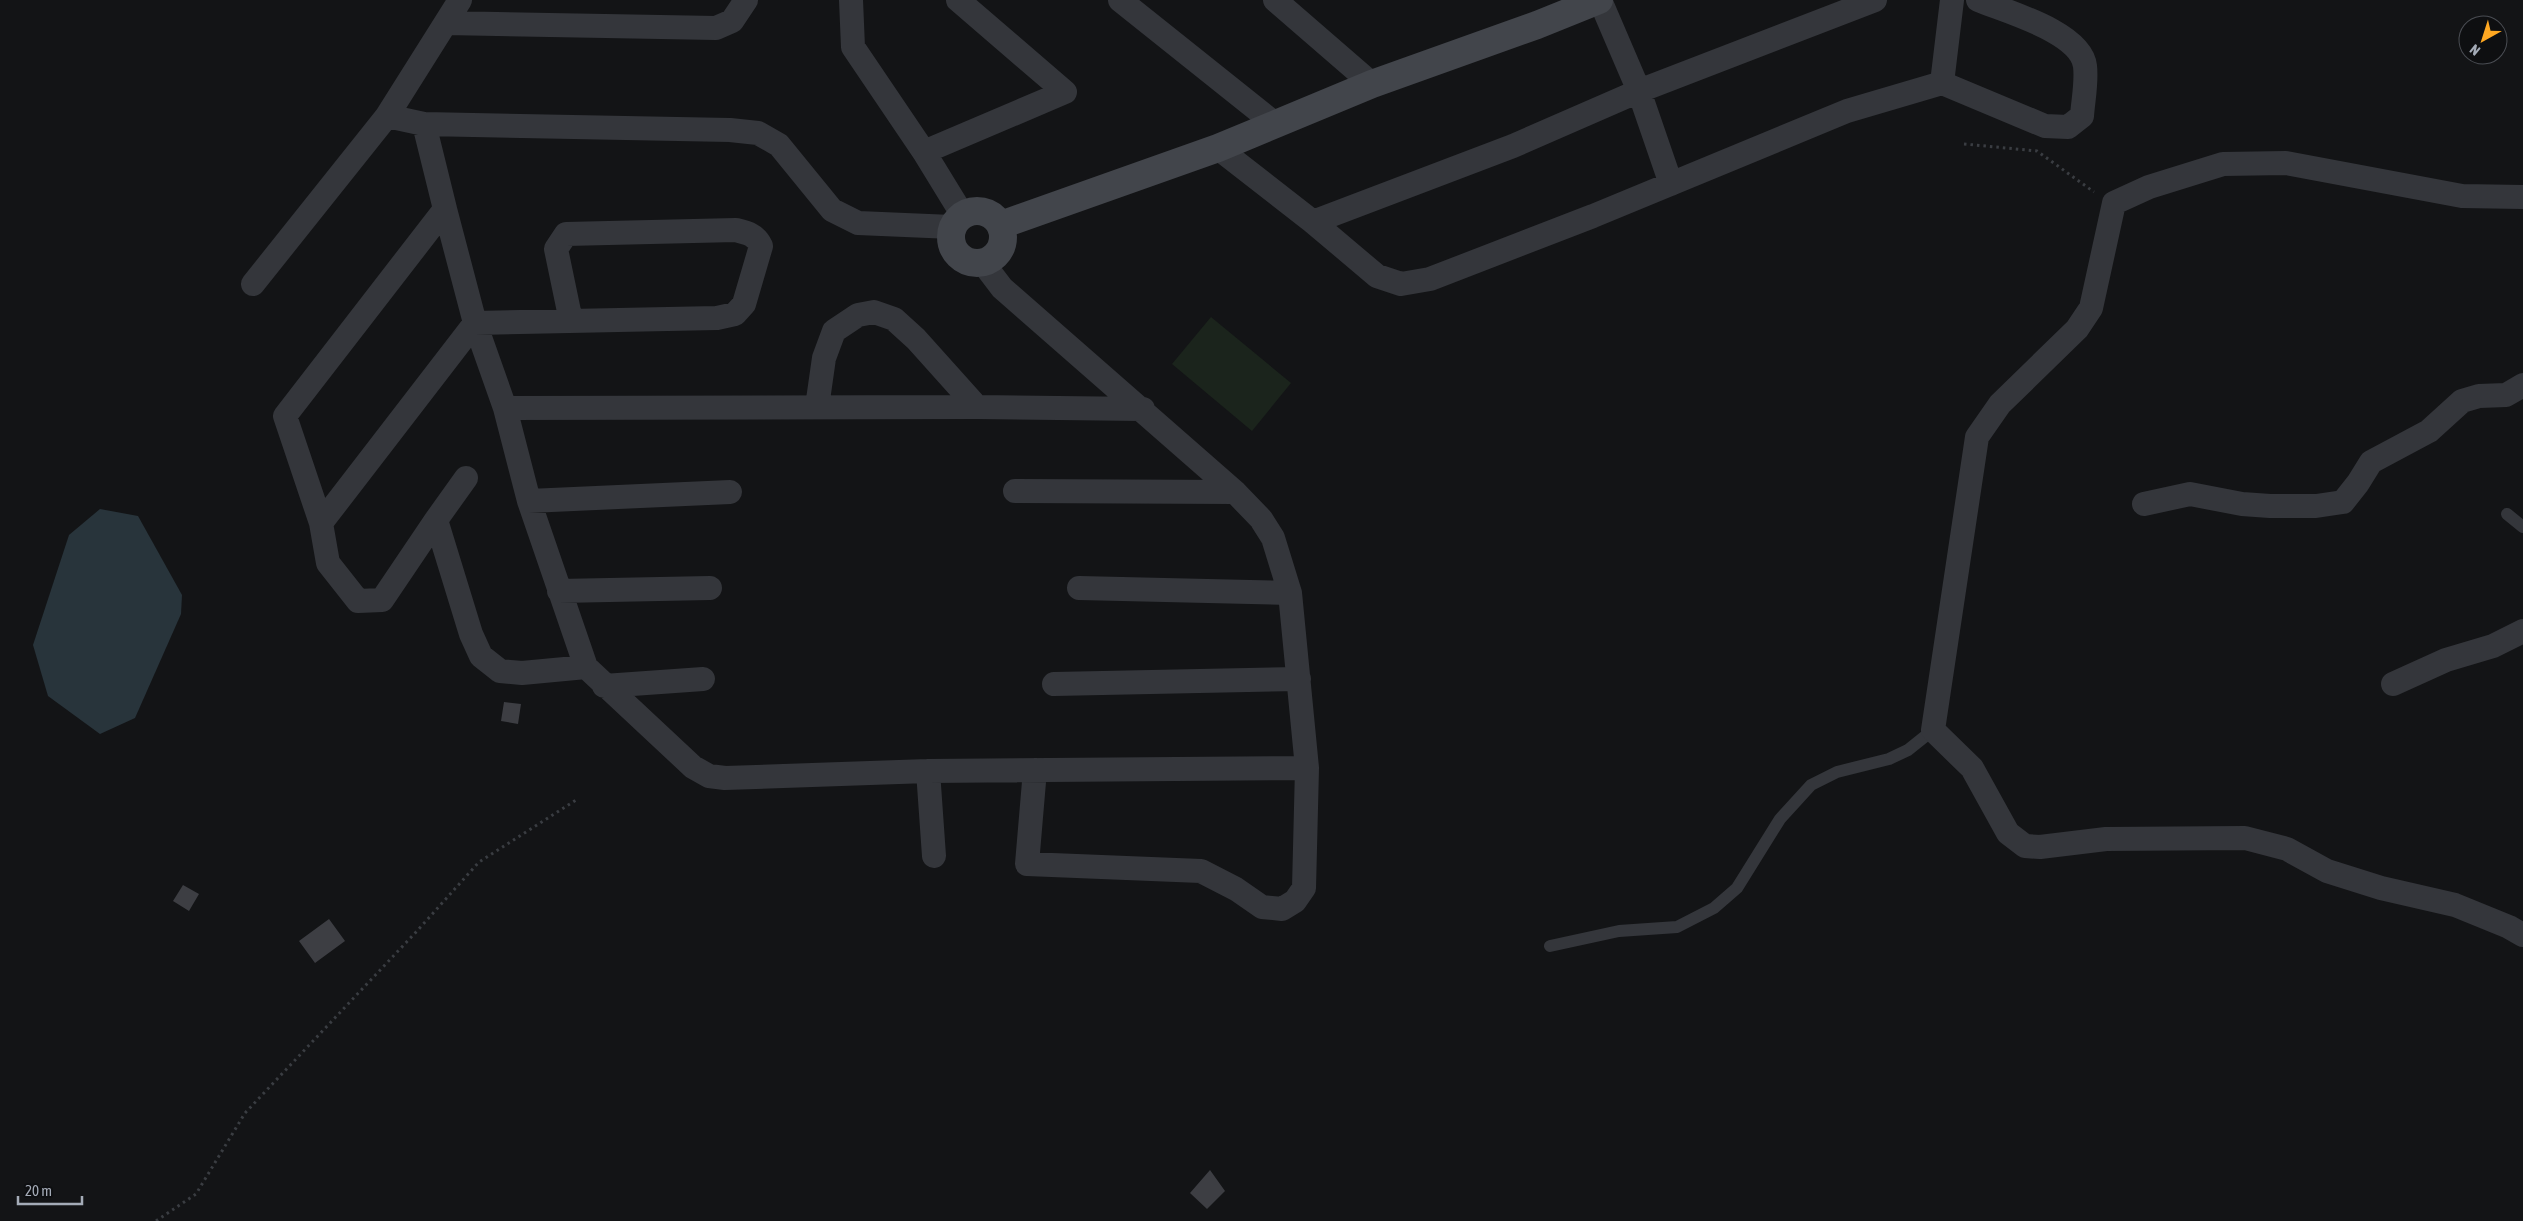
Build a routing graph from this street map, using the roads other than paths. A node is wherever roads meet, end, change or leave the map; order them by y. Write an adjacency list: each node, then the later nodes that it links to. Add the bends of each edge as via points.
1 (460, 0): 11 (street)
2 (746, 0): 11 (street, via 732,21 716,28)
3 (850, 0): 19 (street, via 852,48)
4 (958, 0): 19 (street, via 1065,92)
5 (1120, 0): 16 (street)
6 (1275, 0): 13 (street)
7 (1599, 0): 13 (street); 14 (street)
8 (1875, 0): 14 (street)
9 (1952, 0): 12 (street)
10 (1978, 0): 12 (street, via 2064,36 2080,51 2085,66 2082,116 2068,127 2045,126)
11 (446, 22): 15 (street)
12 (1942, 83): 20 (street, via 1847,111)
13 (1372, 84): 16 (street)
14 (1639, 92): 20 (street); 24 (street, via 1513,146)
15 (387, 116): 17 (street); 27 (street)
16 (1274, 123): 18 (street)
17 (424, 124): 22 (street); 23 (street, via 758,133 779,145 832,210 847,220 858,223)
18 (1218, 148): 24 (street); 25 (street)
19 (924, 152): 23 (street)
20 (1671, 184): 24 (street, via 1430,279 1401,284 1377,276)
21 (2523, 197): 56 (street, via 2462,196 2286,163 2223,164 2114,203 2091,308 2077,329 2000,404 1977,437)
22 (445, 209): 29 (street); 43 (street, via 285,416)
23 (957, 221): 25 (street, via 971,210 980,210 989,212); 26 (street, via 950,236 955,252 973,263)
24 (1314, 222)
25 (1001, 225): 26 (street, via 1003,243 999,252)
26 (983, 263): 34 (street, via 1002,288)
27 (253, 284)
28 (571, 321): 28 (street, via 717,318 735,314 744,304 761,246 750,233 736,230 566,234 556,249); 29 (street)
29 (475, 324): 33 (street); 43 (street)
30 (2523, 385): 40 (street, via 2506,394 2462,401 2429,431 2371,462 2343,502 2316,506 2270,506 2190,494)
31 (817, 407): 32 (street); 32 (street, via 824,358 834,331 858,315 874,312 894,319 916,339); 33 (street)
32 (977, 407): 34 (street)
33 (505, 408): 39 (street)
34 (1143, 409): 38 (street)
35 (466, 478): 42 (street)
36 (730, 492): 39 (street)
37 (1015, 492): 38 (street)
38 (1236, 492): 48 (street, via 1273,538)
39 (529, 501): 47 (street)
40 (2144, 504)
41 (2507, 514): 44 (lane)
42 (436, 520): 43 (street, via 382,600 358,601 328,563); 50 (street, via 471,634 481,656 500,671 522,673)
43 (321, 524)
44 (2523, 527)
45 (710, 588): 47 (street)
46 (1079, 588): 48 (street)
47 (559, 591): 50 (street)
48 (1290, 593): 52 (street)
49 (2523, 631): 54 (street, via 2493,646 2446,660)
50 (586, 667): 55 (street)
51 (703, 679): 55 (street)
52 (1299, 679): 53 (street); 57 (street)
53 (1054, 684)
54 (2393, 684)
55 (604, 686): 59 (street, via 693,766 709,776)
56 (1933, 730): 61 (street, via 1972,768 2008,833 2025,846 2106,839 2245,838 2287,848 2327,871 2455,905); 62 (lane, via 1908,750 1889,759 1837,772 1811,785 1780,819 1737,888 1714,908 1677,927 1619,931)
57 (1307, 768): 58 (street); 58 (street, via 1304,888 1295,902 1282,909 1262,907 1202,872 1027,864)
58 (1034, 770): 59 (street)
59 (928, 771): 60 (street)
60 (934, 856)
61 (2523, 935)
62 (1550, 946)

